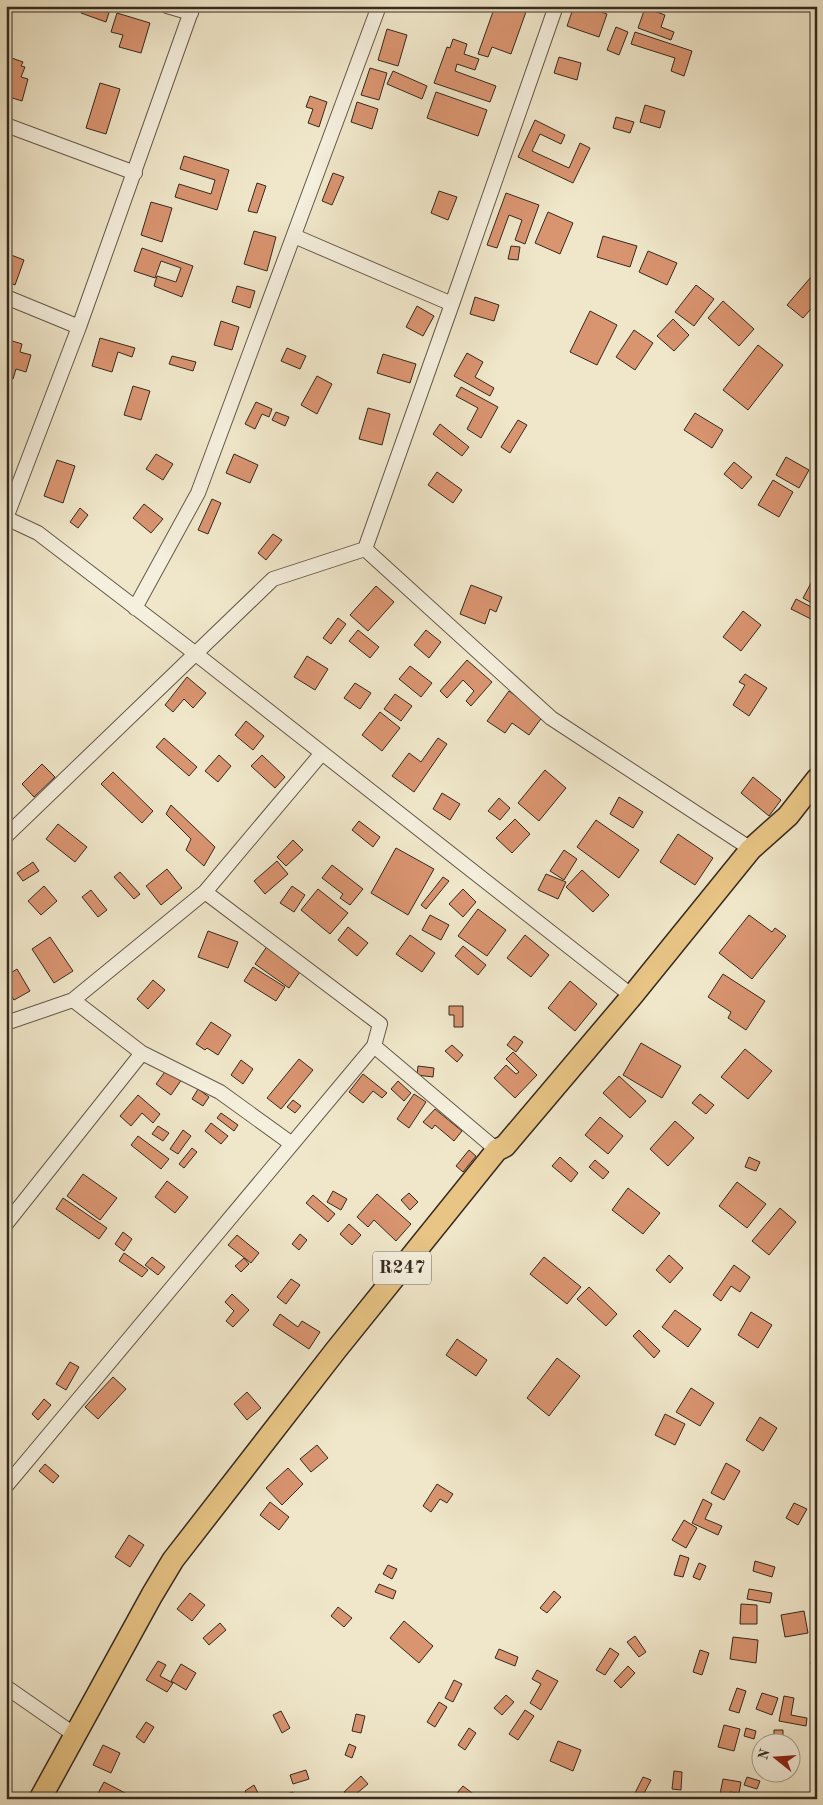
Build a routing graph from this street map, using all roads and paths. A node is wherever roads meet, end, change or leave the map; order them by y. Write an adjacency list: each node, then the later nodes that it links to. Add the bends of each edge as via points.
1 (167, 6): 4 (street)
2 (378, 6): 7 (street)
3 (556, 6): 9 (street)
4 (192, 10): 6 (street)
5 (6, 125): 6 (street)
6 (135, 173): 10 (street)
7 (294, 236): 9 (street); 13 (street, via 198,493)
8 (6, 297): 10 (street)
9 (452, 304): 12 (street)
10 (79, 327): 11 (street)
11 (6, 518): 13 (street, via 38,533)
12 (365, 548): 14 (street, via 274,579); 18 (street, via 550,718)
13 (135, 608): 14 (street)
14 (196, 654): 15 (street); 17 (street)
15 (322, 753): 19 (street); 20 (street)
16 (817, 779): 18 (main road, R247, via 788,816)
17 (6, 836)
18 (751, 849): 20 (main road, R247)
19 (205, 892): 21 (street); 23 (street, via 380,1024)
20 (632, 996): 26 (main road, R247, via 505,1146)
21 (73, 1000): 22 (street); 24 (street)
22 (6, 1023)
23 (374, 1046): 25 (street); 26 (street)
24 (142, 1053): 25 (street, via 220,1092); 27 (street)
25 (292, 1144): 28 (street)
26 (497, 1150): 30 (main road, R247, via 336,1350 174,1560)
27 (6, 1224)
28 (6, 1486)
29 (6, 1687): 30 (street)
30 (75, 1736): 31 (main road, R247)
31 (40, 1799)

